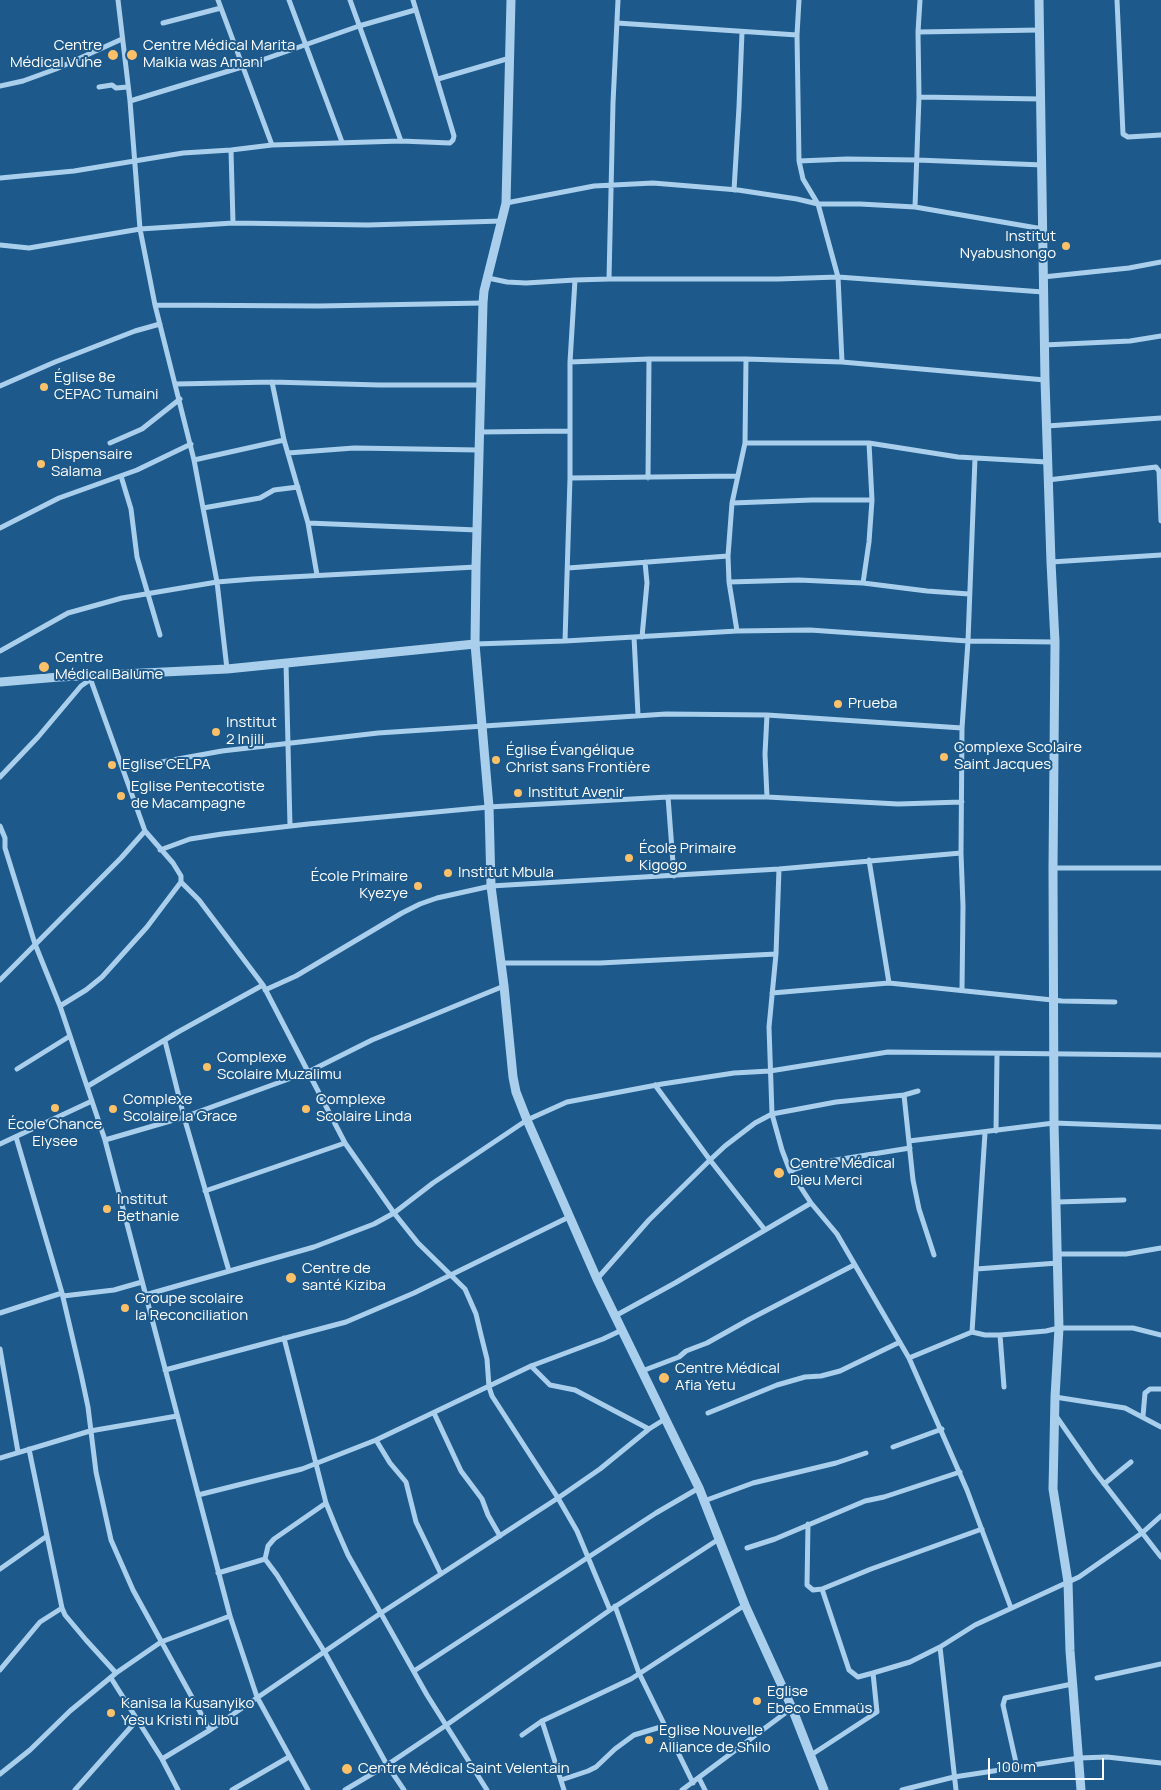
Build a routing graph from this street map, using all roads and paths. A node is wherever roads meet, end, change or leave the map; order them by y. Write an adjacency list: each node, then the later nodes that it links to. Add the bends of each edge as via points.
1 (118, 0): 21 (street)
2 (218, 0): 12 (street)
3 (289, 0): 22 (street)
4 (350, 0): 16 (street)
5 (413, 0): 13 (street)
6 (512, 0): 23 (street)
7 (618, 0): 15 (street)
8 (799, 0): 20 (street)
9 (920, 0): 19 (street)
10 (1039, 0): 17 (street)
11 (1117, 0): 32 (street, via 1123,134 1128,138)
12 (221, 8): 14 (street); 24 (street)
13 (415, 10): 16 (street); 25 (street)
14 (163, 23)
15 (617, 23): 18 (street); 42 (street)
16 (359, 26): 22 (street); 33 (street)
17 (1040, 30): 19 (street); 30 (street)
18 (742, 32): 20 (street); 43 (street)
19 (918, 32): 29 (street)
20 (797, 36): 39 (street)
21 (122, 39): 26 (street, via 56,69); 28 (street)
22 (305, 45): 24 (street); 34 (street)
23 (511, 58): 25 (street); 44 (street)
24 (242, 67): 31 (street); 35 (street)
25 (438, 79): 33 (street, via 453,140 450,143)
26 (0, 86)
27 (99, 87): 28 (street)
28 (128, 87): 31 (street)
29 (919, 98): 30 (street); 38 (street)
30 (1041, 99): 40 (street)
31 (130, 101): 37 (street)
32 (1161, 135)
33 (401, 141): 34 (street)
34 (342, 142): 35 (street)
35 (272, 144): 36 (street)
36 (231, 150): 37 (street); 48 (street)
37 (136, 160): 41 (street, via 74,171); 49 (street)
38 (917, 160): 39 (street); 40 (street); 46 (street)
39 (799, 161): 45 (street, via 803,179)
40 (1043, 165): 50 (street)
41 (0, 178)
42 (611, 184): 43 (street, via 653,183); 44 (street); 56 (street)
43 (734, 190): 45 (street)
44 (506, 203): 47 (street)
45 (818, 204): 46 (street); 53 (street)
46 (914, 207): 50 (street)
47 (503, 221): 48 (street, via 368,225); 55 (street)
48 (233, 223): 49 (street)
49 (140, 229): 51 (street, via 29,248); 60 (street)
50 (1043, 229): 54 (street)
51 (0, 245)
52 (1161, 262): 54 (street)
53 (838, 277): 56 (street); 58 (street); 67 (street)
54 (1043, 277): 58 (street)
55 (488, 278): 57 (street, via 526,283); 59 (street)
56 (609, 279): 57 (street)
57 (574, 280): 66 (street)
58 (1043, 292): 63 (street)
59 (483, 304): 60 (street); 71 (street)
60 (155, 305): 61 (street)
61 (160, 324): 70 (street); 72 (street, via 126,334)
62 (1161, 336): 63 (street, via 1130,341)
63 (1044, 345): 68 (street)
64 (649, 359): 65 (street); 66 (street); 91 (street)
65 (746, 359): 67 (street); 80 (street)
66 (570, 362): 76 (street)
67 (842, 362): 68 (street)
68 (1045, 380): 75 (street)
69 (272, 382): 70 (street); 71 (street); 78 (street)
70 (176, 384): 73 (street)
71 (480, 385): 77 (street)
72 (0, 386)
73 (180, 399): 79 (street, via 142,429); 82 (street)
74 (1161, 418): 75 (street)
75 (1047, 426): 87 (street)
76 (569, 431): 77 (street); 90 (street)
77 (480, 432): 83 (street)
78 (284, 440): 84 (street); 86 (street)
79 (110, 443)
80 (744, 443): 81 (street); 89 (street)
81 (869, 443): 85 (street); 94 (street)
82 (190, 444): 86 (street); 88 (street)
83 (480, 450): 84 (street, via 354,448); 101 (street)
84 (288, 453): 93 (street)
85 (975, 458): 87 (street); 113 (street)
86 (194, 460): 97 (street)
87 (1047, 462): 92 (street)
88 (121, 476): 100 (street, via 59,498); 112 (street)
89 (737, 476): 91 (street); 96 (street)
90 (570, 478): 91 (street); 107 (street)
91 (648, 478)
92 (1048, 480): 95 (street, via 1156,467 1159,470); 105 (street)
93 (298, 487): 97 (street, via 274,490 260,498); 99 (street)
94 (872, 500): 96 (street); 111 (street)
95 (1160, 500): 98 (street)
96 (732, 503): 103 (street)
97 (203, 508): 109 (street)
98 (1161, 521)
99 (308, 524): 101 (street); 108 (street)
100 (0, 528)
101 (477, 530): 106 (street)
102 (1161, 555): 105 (street)
103 (728, 556): 104 (street); 110 (street)
104 (645, 562): 107 (street); 117 (street, via 647,583)
105 (1050, 562): 120 (street)
106 (476, 567): 108 (street); 121 (street)
107 (568, 568): 118 (street)
108 (317, 575): 109 (street)
109 (217, 582): 112 (street); 124 (street)
110 (729, 582): 111 (street, via 799,580); 114 (street)
111 (863, 583): 113 (street)
112 (148, 594): 115 (street); 122 (street, via 68,613)
113 (969, 594): 119 (street)
114 (737, 632): 117 (street); 119 (street, via 834,631)
115 (160, 636)
116 (634, 637): 117 (street); 118 (street); 128 (street)
117 (642, 637)
118 (565, 641): 121 (street)
119 (968, 641): 120 (street); 130 (street)
120 (1055, 642): 145 (street)
121 (475, 644): 123 (street); 129 (street)
122 (0, 651)
123 (286, 662): 124 (street); 131 (street)
124 (227, 668): 125 (street)
125 (90, 677): 126 (street); 132 (street); 133 (street)
126 (0, 682)
127 (766, 715): 128 (street); 130 (street); 135 (street)
128 (638, 716): 129 (street)
129 (483, 725): 131 (street); 137 (street)
130 (962, 728): 136 (street)
131 (288, 742): 132 (street); 139 (street)
132 (123, 769): 140 (street)
133 (0, 777)
134 (668, 797): 135 (street); 137 (street); 148 (street)
135 (767, 797): 136 (street, via 898,804)
136 (962, 802): 143 (street)
137 (488, 807): 139 (street); 150 (street)
138 (0, 826): 141 (street, via 4,832)
139 (290, 826): 142 (street, via 190,839)
140 (146, 830): 142 (street); 151 (street)
141 (2, 850): 151 (street)
142 (160, 850): 149 (street, via 182,876)
143 (962, 852): 144 (street); 158 (street)
144 (869, 860): 147 (street); 155 (street)
145 (1052, 868): 146 (street); 160 (street)
146 (1161, 868)
147 (779, 869): 148 (street); 152 (street)
148 (674, 876): 150 (street)
149 (182, 882): 157 (street); 162 (street, via 102,977)
150 (491, 886): 153 (street); 157 (street, via 420,904 311,968)
151 (35, 944): 154 (street); 162 (street)
152 (776, 954): 153 (street, via 600,963); 159 (street)
153 (501, 963): 156 (street)
154 (0, 980)
155 (889, 983): 158 (street); 159 (street)
156 (504, 986): 170 (street, via 372,1040); 178 (street, via 513,1077)
157 (264, 987): 164 (street); 170 (street)
158 (962, 990): 160 (street)
159 (772, 993): 169 (street)
160 (1053, 1000): 161 (street); 166 (street)
161 (1115, 1002)
162 (60, 1006): 163 (street)
163 (70, 1036): 168 (street); 172 (street)
164 (164, 1040): 172 (street); 177 (street)
165 (997, 1054): 166 (street); 169 (street, via 888,1052); 181 (street)
166 (1054, 1055): 167 (street); 179 (street)
167 (1161, 1055)
168 (17, 1069)
169 (770, 1071): 171 (street); 176 (street)
170 (308, 1072): 177 (street); 186 (street)
171 (655, 1085): 178 (street, via 567,1102); 189 (street)
172 (88, 1086): 175 (street)
173 (918, 1091): 174 (street)
174 (904, 1095): 176 (street, via 836,1102); 185 (street)
175 (92, 1101): 183 (street); 184 (street)
176 (772, 1114): 189 (street, via 755,1123); 190 (street)
177 (184, 1117): 184 (street); 191 (street)
178 (527, 1120): 195 (street); 196 (street)
179 (1054, 1123): 180 (street); 181 (street); 193 (street)
180 (1161, 1127)
181 (996, 1131): 182 (street)
182 (985, 1133): 185 (street); 202 (street)
183 (16, 1137): 187 (street); 207 (street)
184 (105, 1140): 206 (street)
185 (909, 1141): 188 (street)
186 (345, 1143): 191 (street); 195 (street)
187 (0, 1144)
188 (910, 1148): 190 (street, via 811,1164); 199 (street, via 916,1193)
189 (710, 1160): 197 (street); 205 (street, via 649,1220)
190 (790, 1171): 194 (street)
191 (205, 1192): 203 (street)
192 (1124, 1200): 193 (street)
193 (1057, 1202): 200 (street)
194 (810, 1203): 197 (street); 201 (street, via 837,1234)
195 (394, 1213): 203 (street, via 314,1247); 204 (street)
196 (569, 1217): 204 (street); 205 (street)
197 (765, 1230): 210 (street)
198 (1161, 1248): 200 (street)
199 (934, 1255)
200 (1058, 1259): 202 (street); 211 (street)
201 (854, 1265): 217 (street); 222 (street, via 707,1343)
202 (976, 1268): 213 (street)
203 (229, 1272): 208 (street)
204 (451, 1276): 216 (street, via 346,1322); 223 (street, via 465,1289 476,1314 487,1359)
205 (597, 1279): 210 (street)
206 (142, 1282): 207 (street, via 114,1290); 208 (street)
207 (62, 1295): 209 (street); 236 (street, via 81,1374)
208 (145, 1295): 221 (street)
209 (0, 1313)
210 (615, 1316): 212 (street)
211 (1059, 1328): 214 (street, via 1133,1328); 215 (street); 226 (street)
212 (622, 1330): 220 (street); 222 (street)
213 (972, 1332): 215 (street); 219 (street)
214 (1161, 1334)
215 (1000, 1335): 224 (street)
216 (284, 1338): 221 (street); 244 (street)
217 (900, 1342): 219 (street); 228 (street, via 840,1371 777,1385)
218 (0, 1348): 240 (street)
219 (909, 1358): 235 (street)
220 (531, 1366): 223 (street); 234 (street, via 550,1384 575,1390)
221 (165, 1370): 230 (street)
222 (642, 1371): 232 (street)
223 (489, 1387): 227 (street); 249 (street)
224 (1004, 1387)
225 (1161, 1389): 231 (street, via 1150,1389 1145,1393)
226 (1055, 1397): 229 (street); 231 (street, via 1125,1408)
227 (434, 1413): 237 (street); 257 (street, via 461,1471 482,1499)
228 (708, 1413)
229 (1054, 1414): 246 (street); 266 (street, via 1054,1489)
230 (177, 1416): 236 (street); 248 (street)
231 (1143, 1416): 233 (street)
232 (665, 1419): 234 (street); 247 (street)
233 (1161, 1427)
234 (648, 1429): 249 (street, via 600,1469)
235 (942, 1429): 238 (street); 245 (street)
236 (90, 1431): 239 (street); 275 (street, via 111,1540)
237 (376, 1440): 244 (street); 265 (street, via 406,1482 416,1522)
238 (894, 1447)
239 (29, 1449): 240 (street); 256 (street)
240 (18, 1452): 242 (street)
241 (866, 1453): 250 (street, via 753,1483)
242 (0, 1458)
243 (1131, 1462): 246 (street)
244 (316, 1464): 248 (street, via 293,1473); 251 (street)
245 (960, 1472): 253 (street, via 865,1501); 254 (street)
246 (1104, 1484): 255 (street)
247 (699, 1488): 250 (street); 262 (street)
248 (198, 1494): 264 (street)
249 (558, 1498): 257 (street); 262 (street, via 577,1531)
250 (704, 1501): 258 (street)
251 (326, 1503): 261 (street, via 274,1539 268,1546); 273 (street, via 348,1555)
252 (1161, 1516): 255 (street)
253 (808, 1524): 259 (street); 267 (street, via 807,1585 813,1590)
254 (982, 1529): 267 (street); 271 (street)
255 (1142, 1533): 260 (street); 266 (street)
256 (47, 1536): 263 (street); 270 (street)
257 (500, 1536): 265 (street)
258 (719, 1539): 268 (street); 269 (street)
259 (747, 1548)
260 (1161, 1556)
261 (265, 1559): 264 (street); 277 (street)
262 (587, 1559): 272 (street); 280 (street)
263 (0, 1569)
264 (218, 1573): 274 (street)
265 (441, 1574): 273 (street)
266 (1068, 1582): 271 (street); 286 (street)
267 (822, 1589): 282 (street, via 849,1670 858,1677)
268 (745, 1605): 281 (street); 288 (street)
269 (615, 1606): 272 (street); 281 (street)
270 (62, 1608): 279 (street, via 40,1622); 283 (street)
271 (1012, 1608): 276 (street, via 975,1625)
272 (610, 1610): 291 (street)
273 (381, 1613): 277 (street); 280 (street)
274 (230, 1616): 275 (street); 287 (street)
275 (161, 1642): 283 (street); 293 (street)
276 (940, 1647): 282 (street, via 910,1662); 303 (street)
277 (324, 1651): 287 (street); 300 (street)
278 (1161, 1664): 285 (street)
279 (0, 1670)
280 (414, 1671): 291 (street)
281 (639, 1673): 290 (street); 292 (street)
282 (873, 1673): 295 (street, via 877,1712)
283 (116, 1674): 284 (street)
284 (111, 1678): 289 (street); 302 (street)
285 (1097, 1678)
286 (1072, 1684): 297 (street); 301 (street, via 1005,1698 1003,1705)
287 (258, 1697): 293 (street); 296 (street)
288 (792, 1708): 295 (street); 304 (street)
289 (138, 1719): 298 (street); 307 (street)
290 (542, 1720): 294 (street); 305 (street)
291 (446, 1726): 300 (street); 313 (street)
292 (664, 1726): 305 (street, via 634,1736 596,1767); 306 (street)
293 (210, 1730): 298 (street)
294 (522, 1735)
295 (811, 1755): 317 (street)
296 (289, 1757): 309 (street); 310 (street)
297 (1079, 1758): 299 (street); 301 (street); 320 (street)
298 (162, 1759): 308 (street)
299 (1161, 1763)
300 (388, 1765): 311 (street); 312 (street)
301 (1017, 1767): 303 (street)
302 (0, 1774)
303 (954, 1777): 318 (street); 319 (street)
304 (699, 1778): 306 (street); 316 (street)
305 (562, 1780): 314 (street)
306 (693, 1783): 315 (street)
307 (75, 1790)
308 (178, 1790)
309 (232, 1790)
310 (308, 1790)
311 (345, 1790)
312 (404, 1790)
313 (487, 1790)
314 (564, 1790)
315 (682, 1790)
316 (705, 1790)
317 (824, 1790)
318 (902, 1790)
319 (956, 1790)
320 (1081, 1790)

